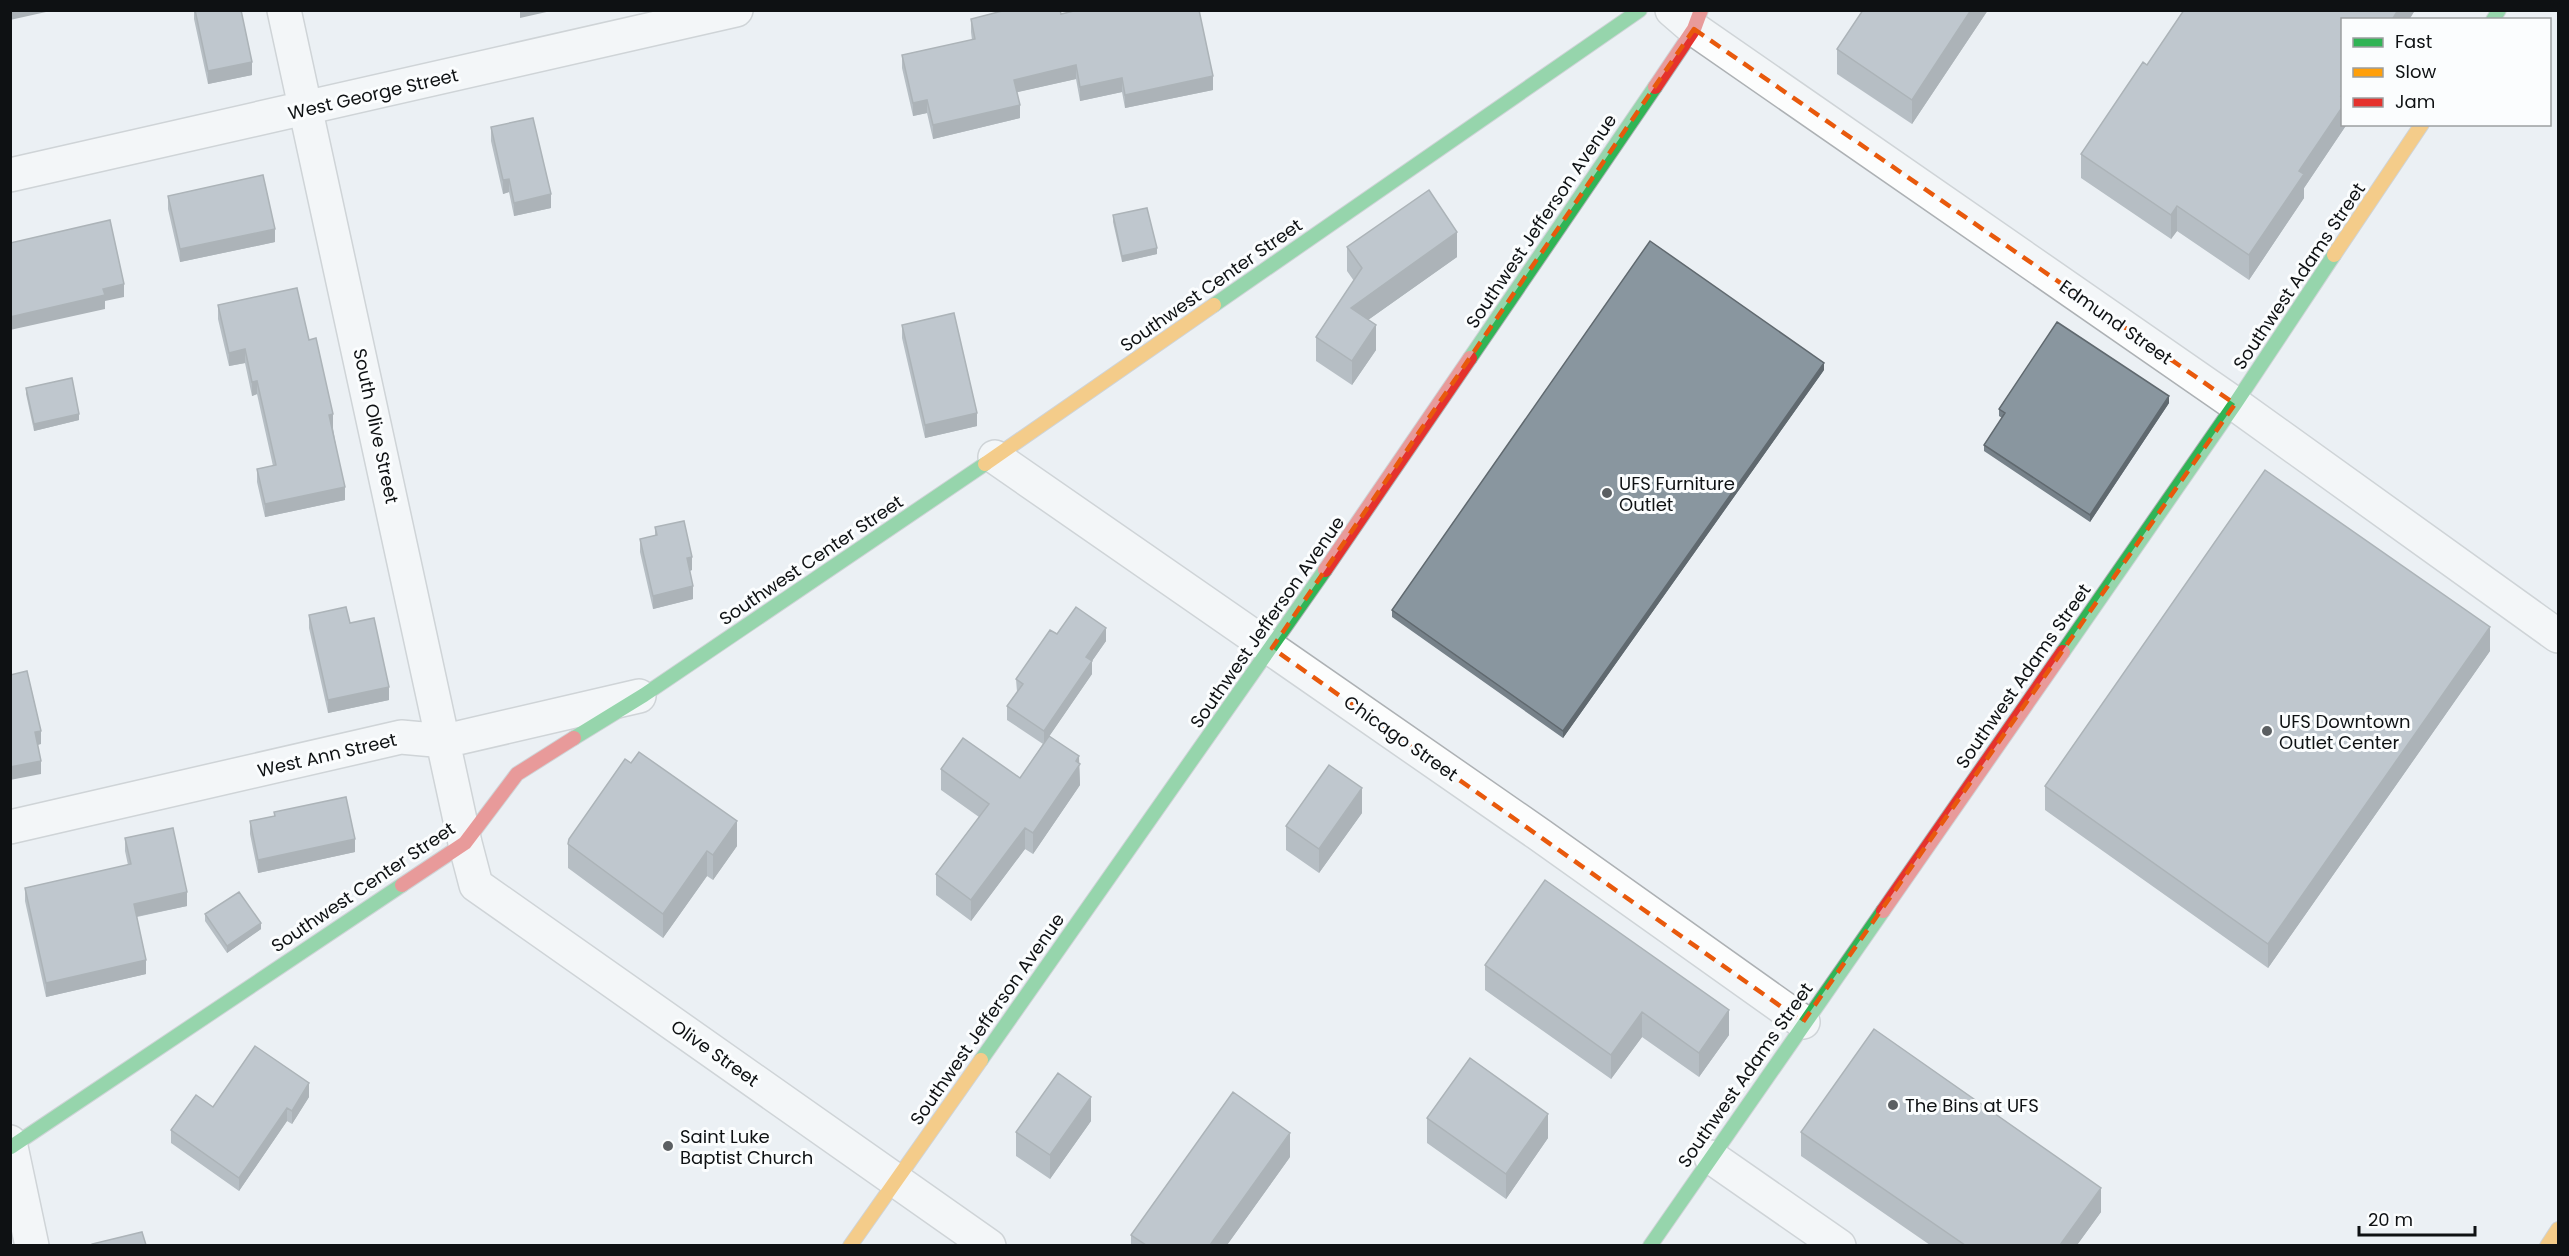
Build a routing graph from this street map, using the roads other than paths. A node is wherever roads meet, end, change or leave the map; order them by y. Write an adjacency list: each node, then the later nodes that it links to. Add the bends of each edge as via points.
1 (284, 10): 5 (street, South Olive Street)
2 (736, 10): 5 (street, West George Street)
3 (1640, 10): 9 (main road, Southwest Center Street)
4 (1689, 16): 8 (street, Edmund Street); 11 (main road, Southwest Jefferson Avenue)
5 (306, 110): 7 (street, West George Street); 13 (street, South Olive Street)
6 (2421, 126): 8 (main road, Southwest Adams Street)
7 (10, 175)
8 (2235, 404): 10 (street, Edmund Street); 16 (main road, Southwest Adams Street)
9 (995, 457): 11 (street, Chicago Street); 12 (main road, Southwest Center Street)
10 (2559, 636)
11 (1272, 648): 16 (street, Chicago Street); 19 (main road, Southwest Jefferson Avenue)
12 (644, 695): 13 (street, West Ann Street); 15 (main road, Southwest Center Street, via 517,774)
13 (445, 741): 14 (street, West Ann Street, via 401,737); 15 (street, South Olive Street)
14 (10, 827)
15 (465, 843): 17 (main road, Southwest Center Street); 19 (street, Olive Street, via 476,885)
16 (1803, 1022): 18 (main road, Southwest Adams Street)
17 (11, 1145): 21 (street)
18 (1711, 1156): 24 (main road, Southwest Adams Street); 25 (street)
19 (896, 1180): 22 (main road, Southwest Jefferson Avenue); 23 (street, Olive Street)
20 (2559, 1229): 26 (main road)
21 (32, 1245)
22 (850, 1245)
23 (989, 1245)
24 (1650, 1245)
25 (1839, 1245)
26 (2547, 1245)

